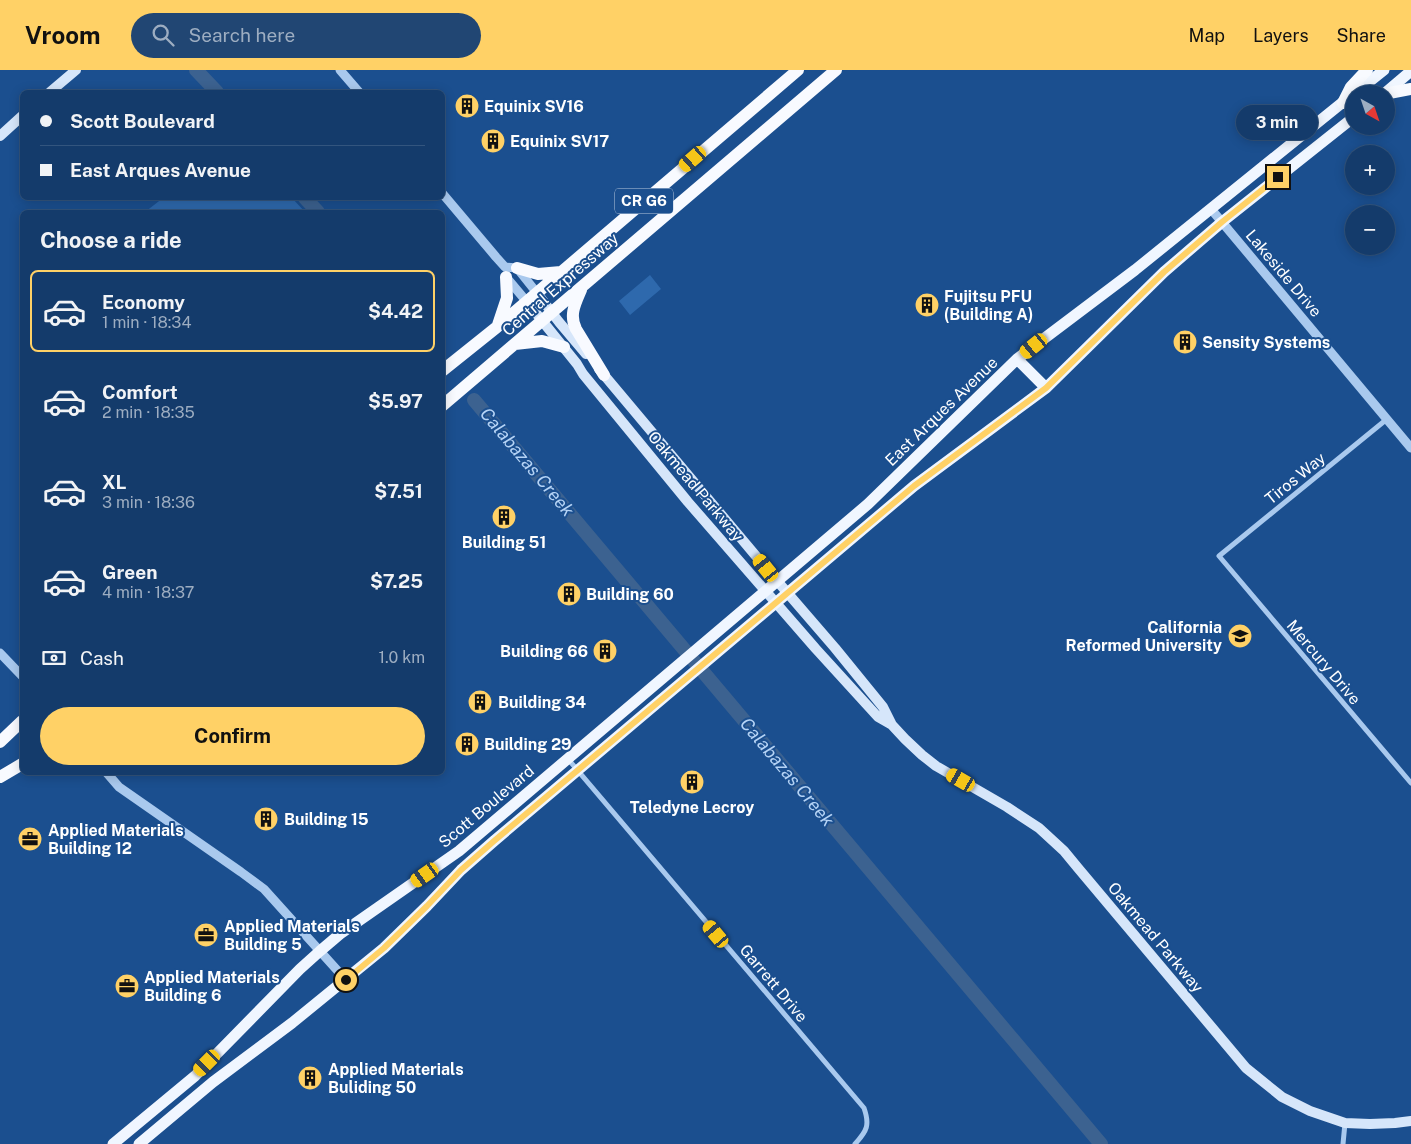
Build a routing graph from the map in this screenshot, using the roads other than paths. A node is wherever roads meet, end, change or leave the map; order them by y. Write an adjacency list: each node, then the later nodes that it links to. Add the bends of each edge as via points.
1 (76, 70): 11 (main road)
2 (340, 70): 12 (street)
3 (798, 70): 23 (highway, Central Expressway / CR G6)
4 (836, 70): 24 (highway, Central Expressway / CR G6)
5 (1367, 70): 15 (highway)
6 (1384, 70): 8 (main road, East Arques Avenue)
7 (1411, 71): 9 (main road)
8 (1365, 85)
9 (1395, 85)
10 (1411, 89): 13 (highway)
11 (52, 90)
12 (357, 90)
13 (1395, 92)
14 (1345, 101): 15 (main road, East Arques Avenue)
15 (1342, 103): 20 (main road, East Arques Avenue)
16 (20, 118): 18 (main road)
17 (1345, 124): 21 (main road)
18 (0, 136)
19 (445, 196): 22 (street)
20 (1211, 209): 21 (street, Lakeside Drive); 31 (main road, East Arques Avenue)
21 (1222, 222): 34 (main road, via 1164,272); 36 (street, Lakeside Drive)
22 (509, 270): 23 (highway, via 538,274); 25 (street); 26 (street); 28 (highway, via 507,298)
23 (561, 272): 25 (highway, Central Expressway / CR G6)
24 (584, 286): 27 (highway, Central Expressway / CR G6); 33 (highway, via 573,310 572,321)
25 (537, 293): 26 (highway, Central Expressway / CR G6); 27 (main road, Oakmead Parkway)
26 (527, 302): 27 (main road, Oakmead Parkway); 28 (highway, Central Expressway / CR G6)
27 (547, 317): 29 (highway, Central Expressway / CR G6); 30 (main road, Oakmead Parkway); 33 (main road, Oakmead Parkway)
28 (496, 327): 32 (highway, Central Expressway / CR G6)
29 (515, 344): 30 (highway, via 542,341); 35 (highway, Central Expressway / CR G6)
30 (564, 348): 40 (main road, Oakmead Parkway, via 582,374)
31 (1017, 359): 34 (main road); 39 (main road, East Arques Avenue, via 868,504)
32 (445, 369)
33 (604, 374): 39 (main road, Oakmead Parkway)
34 (1046, 388): 41 (main road, via 914,486)
35 (445, 403)
36 (1387, 419): 37 (street, Lakeside Drive); 38 (street, Tiros Way)
37 (1411, 448)
38 (1219, 556): 56 (street, Mercury Drive)
39 (777, 581): 40 (main road, East Arques Avenue); 41 (main road, Oakmead Parkway)
40 (765, 591): 42 (main road, Oakmead Parkway); 43 (main road, East Arques Avenue)
41 (787, 594): 42 (main road); 47 (main road, Oakmead Parkway, via 883,707)
42 (776, 603): 47 (main road, Oakmead Parkway, via 878,717); 53 (main road, Scott Boulevard)
43 (698, 648): 51 (main road, Scott Boulevard)
44 (0, 653): 45 (street)
45 (20, 674)
46 (20, 723): 49 (highway)
47 (892, 726): 60 (main road, Oakmead Parkway, via 936,766 1021,816 1051,839 1246,1068 1282,1097)
48 (20, 733): 50 (highway)
49 (0, 742)
50 (0, 747)
51 (568, 758): 53 (street, Garrett Drive); 57 (main road, Scott Boulevard, via 458,851)
52 (20, 765): 55 (highway)
53 (578, 770): 58 (main road, Scott Boulevard, via 461,870 384,948); 63 (street, Garrett Drive, via 864,1108 868,1124)
54 (108, 775): 57 (street, via 119,788 264,889)
55 (0, 778)
56 (1411, 784)
57 (320, 951): 58 (street); 61 (main road, Scott Boulevard, via 195,1076)
58 (346, 980): 62 (main road, Scott Boulevard, via 213,1082)
59 (1411, 1121): 60 (main road, Oakmead Parkway)
60 (1345, 1123): 64 (street)
61 (113, 1144)
62 (139, 1144)
63 (856, 1144)
64 (1343, 1144)

